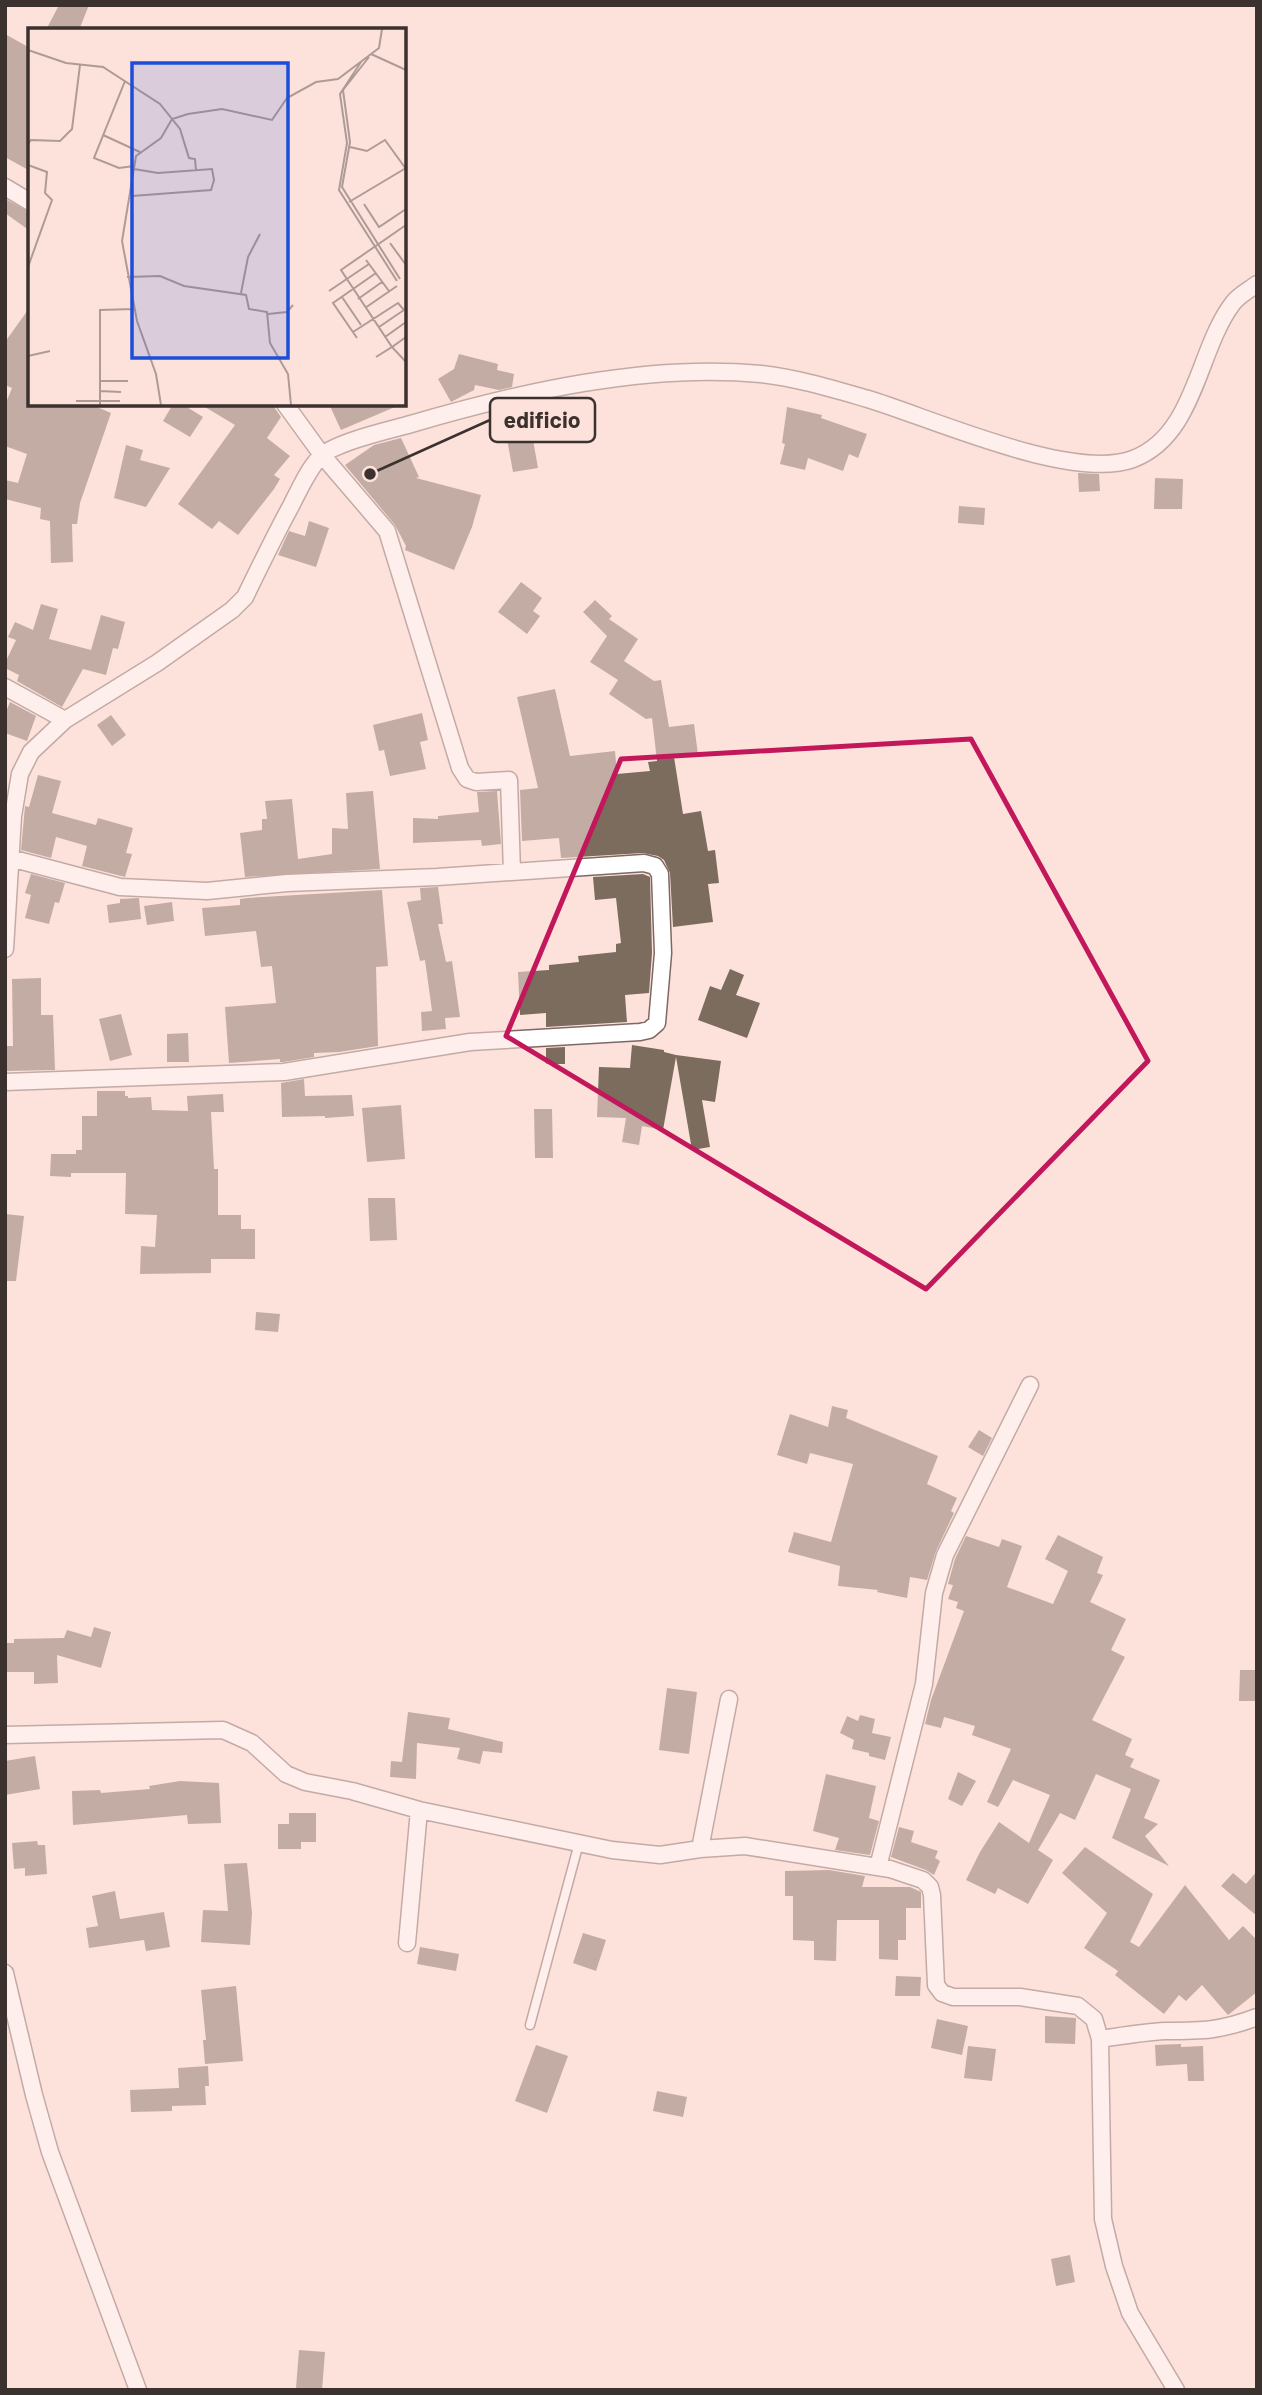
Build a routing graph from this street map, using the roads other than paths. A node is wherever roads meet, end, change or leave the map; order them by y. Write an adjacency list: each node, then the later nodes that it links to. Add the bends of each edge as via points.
1 (5, 187): 2 (street)
2 (28, 201)
3 (1257, 284): 5 (street, via 1235,300 1224,316 1168,434 1133,459 1101,464 1060,459 799,380 723,372 539,390 391,429)
4 (286, 406): 5 (street)
5 (322, 455): 7 (street, via 298,491 245,597 157,663); 10 (street, via 387,531 460,768 467,779 476,782 509,780)
6 (5, 687): 7 (street)
7 (65, 720): 8 (street, via 31,752 20,774)
8 (8, 836): 9 (street)
9 (10, 858): 10 (street, via 120,887 207,891); 11 (street)
10 (512, 872): 12 (street, via 655,866 660,874 663,953 654,1028 470,1042 284,1072)
11 (5, 949)
12 (5, 1082)
13 (1030, 1385): 19 (street, via 939,1573 925,1684)
14 (729, 1699): 18 (street)
15 (5, 1735): 16 (street, via 223,1730 252,1743 286,1774 304,1782)
16 (419, 1810): 17 (street); 20 (street)
17 (579, 1843): 18 (street, via 660,1855); 24 (lane)
18 (700, 1849): 19 (street, via 745,1846)
19 (878, 1867): 25 (street, via 923,1880 930,1887 936,1984 942,1993 1077,2006 1094,2020)
20 (407, 1943)
21 (5, 1973): 22 (street)
22 (8, 1995): 26 (street, via 50,2152)
23 (1257, 2017): 25 (street, via 1217,2030)
24 (530, 2025)
25 (1100, 2039): 27 (street, via 1103,2219 1130,2313)
26 (138, 2390)
27 (1176, 2390)

